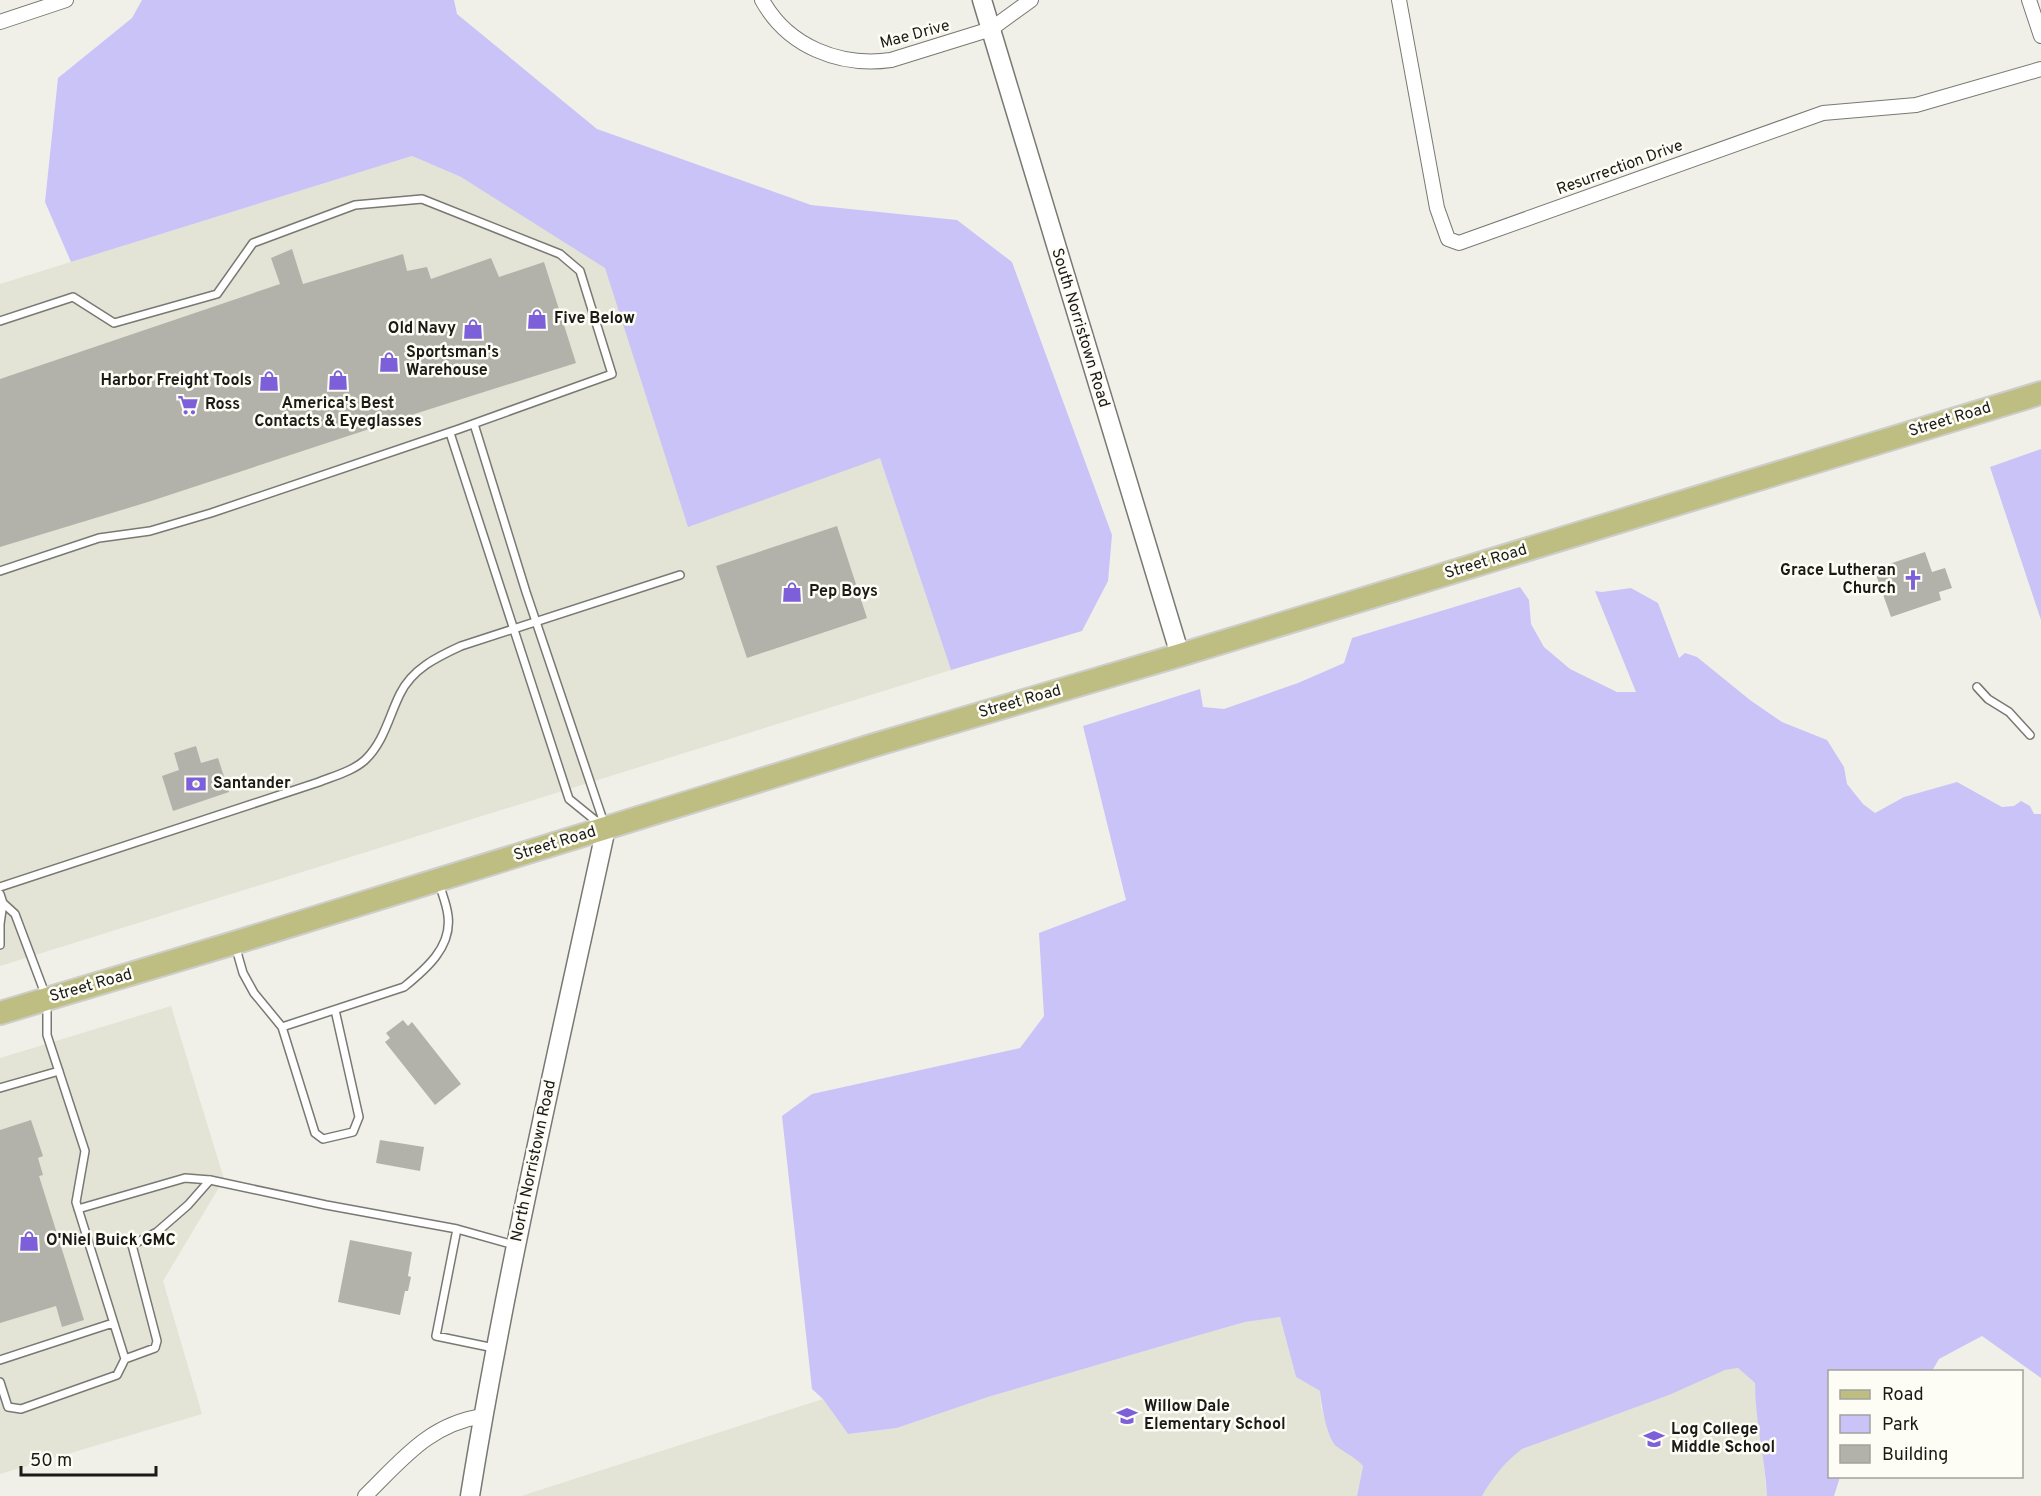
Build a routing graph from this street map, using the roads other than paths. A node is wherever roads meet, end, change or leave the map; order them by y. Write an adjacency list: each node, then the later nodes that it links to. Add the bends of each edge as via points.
1 (66, 0): 7 (street)
2 (762, 0): 8 (street, Mae Drive, via 785,30 800,42 848,61 891,60)
3 (982, 0): 8 (street, South Norristown Road)
4 (1030, 0): 8 (street)
5 (1399, 0): 10 (street, Resurrection Drive, via 1437,208 1448,239 1459,243 1823,113 1916,105)
6 (2029, 0): 9 (street)
7 (0, 22)
8 (991, 29): 19 (street, South Norristown Road)
9 (2041, 36)
10 (2041, 69)
11 (0, 321): 13 (lane, via 73,297 114,323 217,294 253,243 355,205 423,199 560,254 580,271 612,374)
12 (2041, 393): 19 (main road, Street Road)
13 (474, 424): 14 (lane); 17 (lane)
14 (450, 433): 15 (lane, via 211,513 150,531 99,538); 18 (lane)
15 (0, 571)
16 (680, 575): 17 (lane)
17 (537, 623): 18 (lane); 22 (lane)
18 (514, 630): 22 (lane, via 569,799); 24 (lane, via 461,646 423,667 400,693 377,744 365,760 351,769)
19 (1180, 655): 22 (main road, Street Road)
20 (1977, 687): 21 (lane)
21 (2030, 735)
22 (606, 828): 23 (main road, Street Road); 38 (street, North Norristown Road)
23 (438, 881): 27 (main road, Street Road); 30 (lane, via 448,916 447,935 430,964 404,987)
24 (0, 887)
25 (0, 894): 26 (lane)
26 (3, 903): 28 (lane); 29 (lane, via 15,914)
27 (234, 944): 29 (main road, Street Road); 32 (lane, via 254,993)
28 (0, 945)
29 (47, 999): 31 (main road, Street Road); 33 (lane, via 47,1035)
30 (335, 1010): 32 (lane); 32 (lane, via 359,1117 353,1132 323,1139 315,1133)
31 (0, 1014)
32 (282, 1027)
33 (59, 1071): 34 (lane); 36 (lane, via 85,1151)
34 (0, 1088)
35 (210, 1180): 36 (lane, via 185,1178); 37 (lane); 41 (lane, via 157,1232 132,1245 157,1341 155,1348)
36 (78, 1209): 39 (lane)
37 (457, 1229): 38 (lane); 40 (lane, via 436,1336)
38 (516, 1246): 40 (street, North Norristown Road)
39 (113, 1323): 41 (lane); 42 (lane)
40 (496, 1348): 44 (street, North Norristown Road)
41 (124, 1359): 43 (lane, via 117,1375 21,1409 8,1407)
42 (0, 1360)
43 (0, 1382)
44 (483, 1416): 45 (street, via 446,1425 427,1437); 46 (street, North Norristown Road)
45 (365, 1496)
46 (470, 1496)

